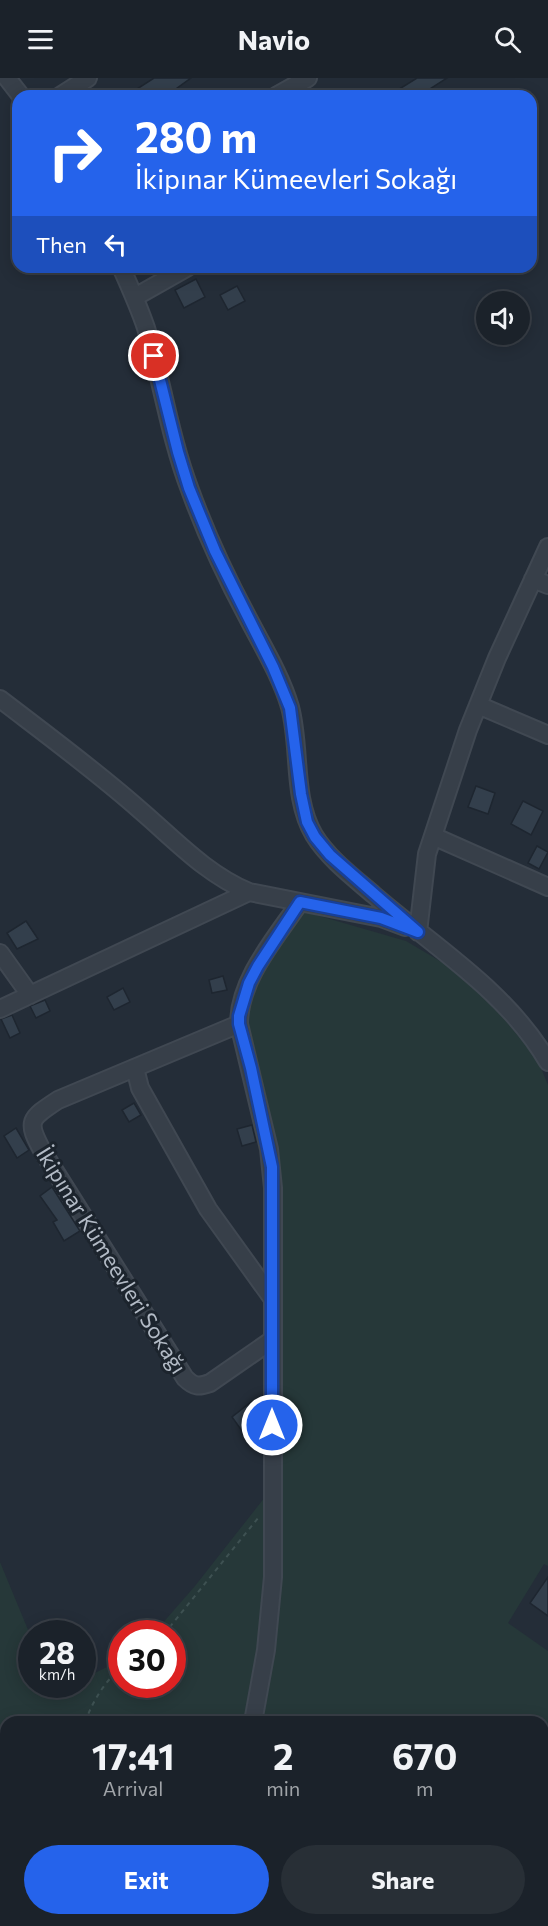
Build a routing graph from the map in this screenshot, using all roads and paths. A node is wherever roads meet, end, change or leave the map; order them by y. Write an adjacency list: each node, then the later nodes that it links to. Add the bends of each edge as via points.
1 (7, 78): 4 (street)
2 (88, 78): 5 (street)
3 (308, 78): 6 (street)
4 (16, 90)
5 (69, 90)
6 (287, 90)
7 (124, 273): 9 (street)
8 (177, 273): 9 (street)
9 (135, 297): 19 (street, via 189,488 290,708 307,822 330,855)
10 (548, 547): 11 (street)
11 (541, 582): 13 (street, via 497,658)
12 (0, 699): 17 (street, via 108,783 205,867)
13 (478, 705): 14 (street); 15 (street)
14 (548, 735)
15 (434, 836): 16 (street); 19 (street, via 427,854)
16 (548, 887)
17 (249, 892): 18 (street); 21 (street)
18 (300, 902): 19 (street, via 381,918); 23 (street, via 249,983)
19 (418, 932): 24 (street, via 503,1003)
20 (0, 953): 21 (street)
21 (30, 995): 22 (street)
22 (0, 1010)
23 (239, 1024): 25 (street, İkipınar Kümeevleri Sokağı); 26 (street, via 272,1167)
24 (548, 1062)
25 (135, 1068): 26 (street, via 140,1088 208,1209); 27 (street, İkipınar Kümeevleri Sokağı, via 50,1106 35,1117 33,1133 185,1378 200,1387 210,1383)
26 (272, 1298): 27 (street)
27 (272, 1340): 28 (street)
28 (273, 1499): 29 (path); 32 (street, via 272,1607)
29 (175, 1620)
30 (108, 1680): 31 (path)
31 (88, 1716)
32 (254, 1716)

